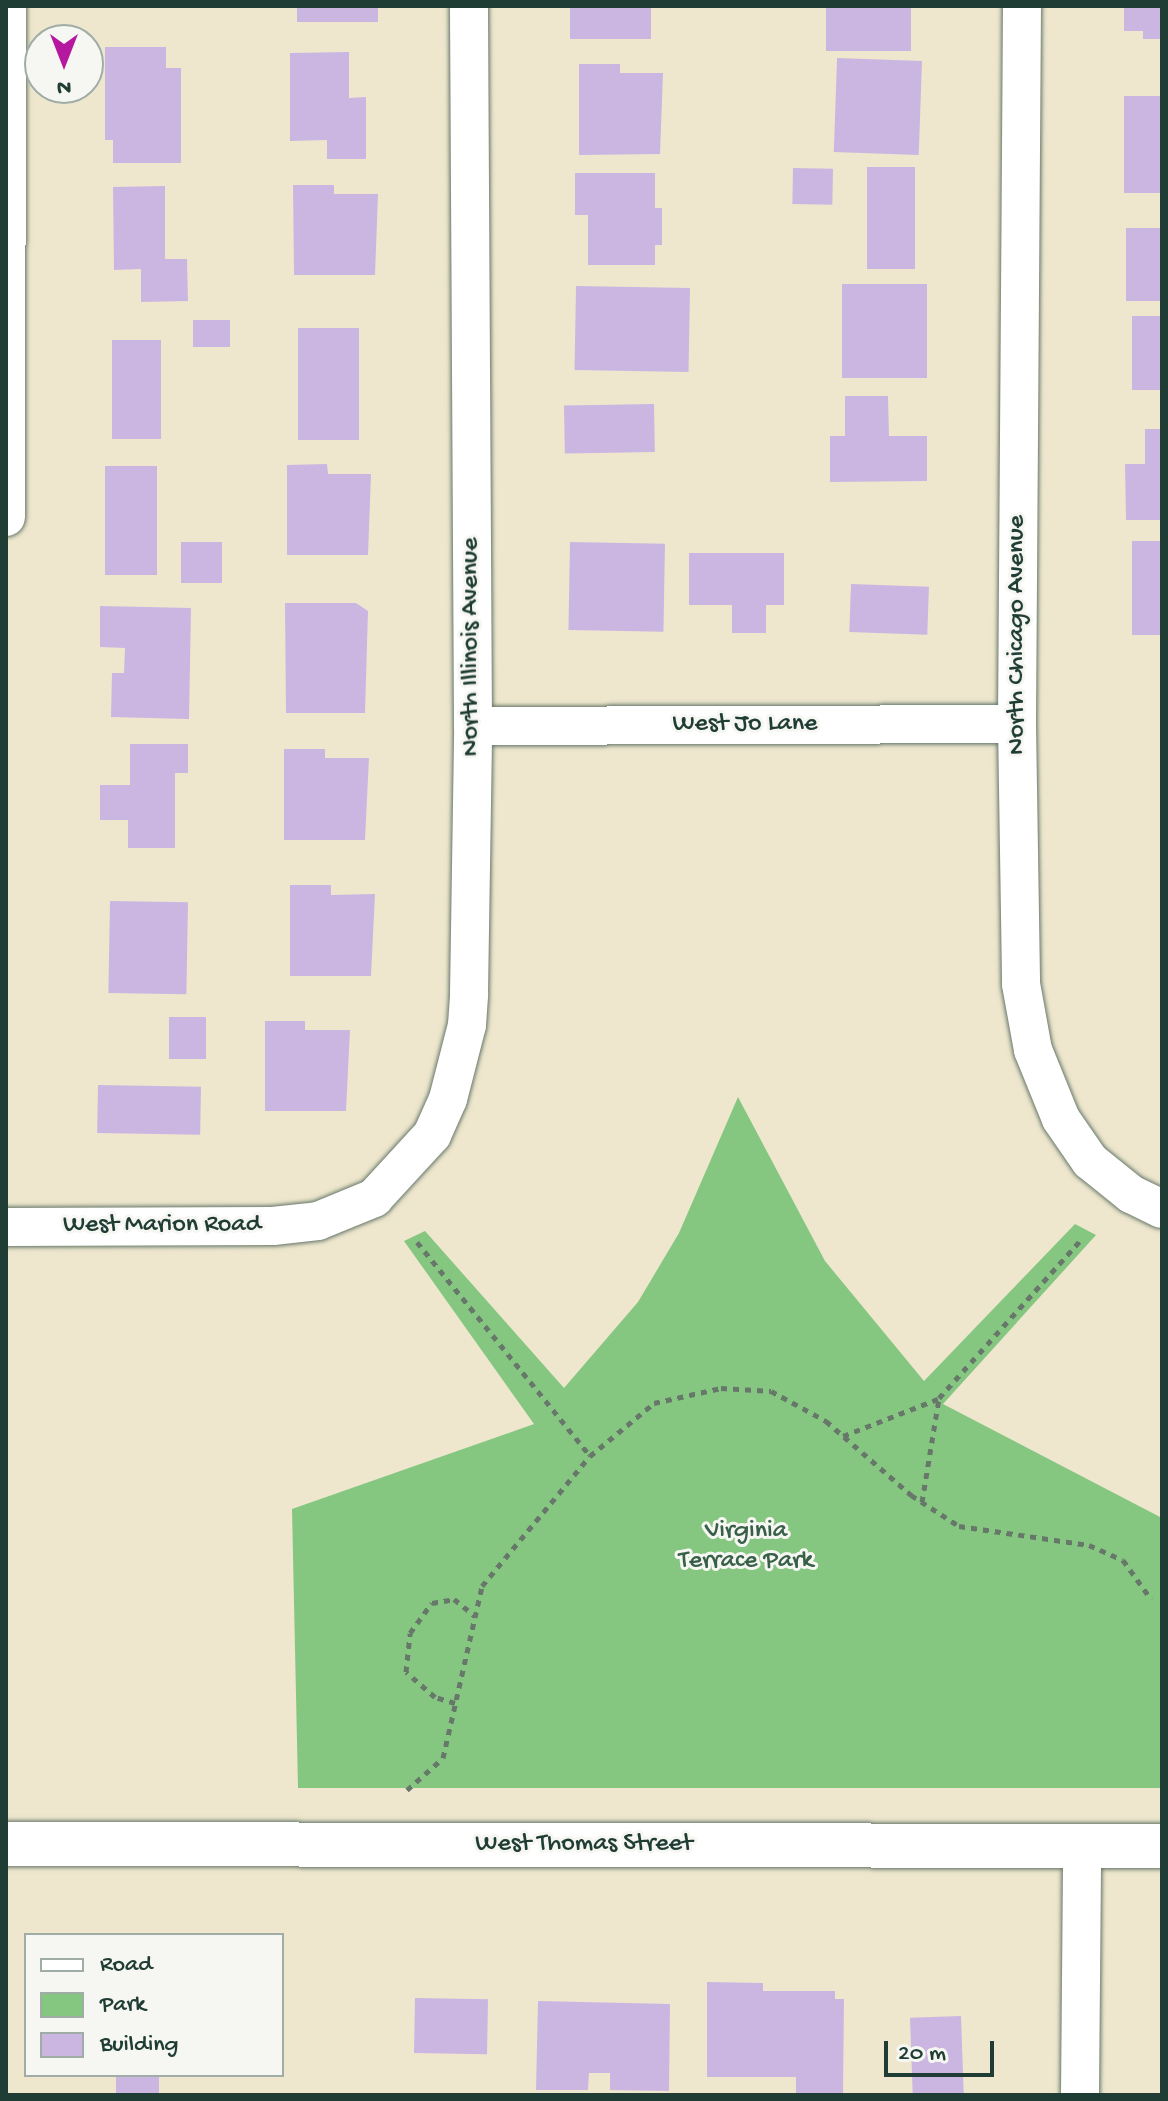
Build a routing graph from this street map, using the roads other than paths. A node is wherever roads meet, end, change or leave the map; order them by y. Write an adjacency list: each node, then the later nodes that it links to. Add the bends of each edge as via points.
1 (7, 6): 4 (street)
2 (469, 6): 6 (street, North Illinois Avenue)
3 (1022, 6): 5 (street, North Chicago Avenue)
4 (6, 517)
5 (1017, 724): 6 (street, West Jo Lane); 7 (street, North Chicago Avenue, via 1021,984 1033,1050 1061,1119 1090,1161 1131,1194)
6 (473, 726): 8 (street, North Illinois Avenue, via 467,1025 448,1099 432,1135 374,1198)
7 (1162, 1209)
8 (318, 1221): 9 (street, West Marion Road)
9 (6, 1227)
10 (6, 1844): 11 (street, West Thomas Street)
11 (1082, 1846): 12 (street, West Thomas Street); 13 (street)
12 (1162, 1846)
13 (1080, 2095)

